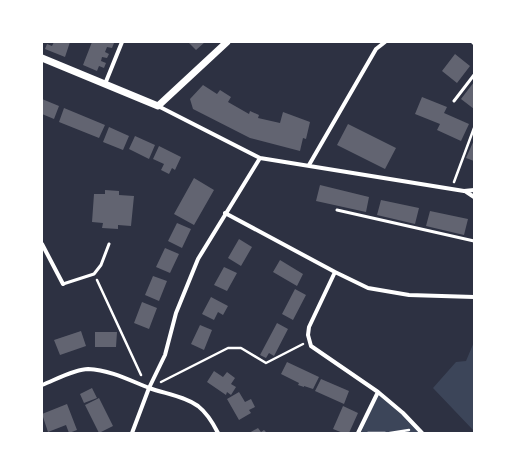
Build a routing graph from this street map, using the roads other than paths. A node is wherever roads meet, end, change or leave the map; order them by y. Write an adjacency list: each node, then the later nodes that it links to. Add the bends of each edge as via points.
1 (122, 42): 6 (street)
2 (227, 42): 8 (street)
3 (385, 42): 10 (street, via 376,49)
4 (42, 58): 6 (street)
5 (474, 75): 7 (lane)
6 (105, 84): 8 (street)
7 (454, 101)
8 (158, 106): 9 (street)
9 (260, 158): 10 (street); 15 (street)
10 (309, 166): 12 (street)
11 (474, 190): 12 (street)
12 (464, 191): 13 (street)
13 (474, 197)
14 (336, 210): 16 (lane)
15 (225, 213): 19 (street); 23 (street, via 198,259 176,313 165,355)
16 (474, 241)
17 (42, 244): 20 (street)
18 (109, 244): 20 (lane, via 101,265 94,274)
19 (335, 272): 21 (street, via 368,288 385,292); 24 (street, via 308,327 309,341 315,349)
20 (63, 284)
21 (474, 297)
22 (42, 384): 23 (street, via 87,369 110,372)
23 (148, 387): 25 (street); 26 (street, via 180,397 198,406)
24 (378, 392): 27 (street); 28 (street)
25 (132, 433)
26 (218, 433)
27 (358, 433)
28 (422, 433)

